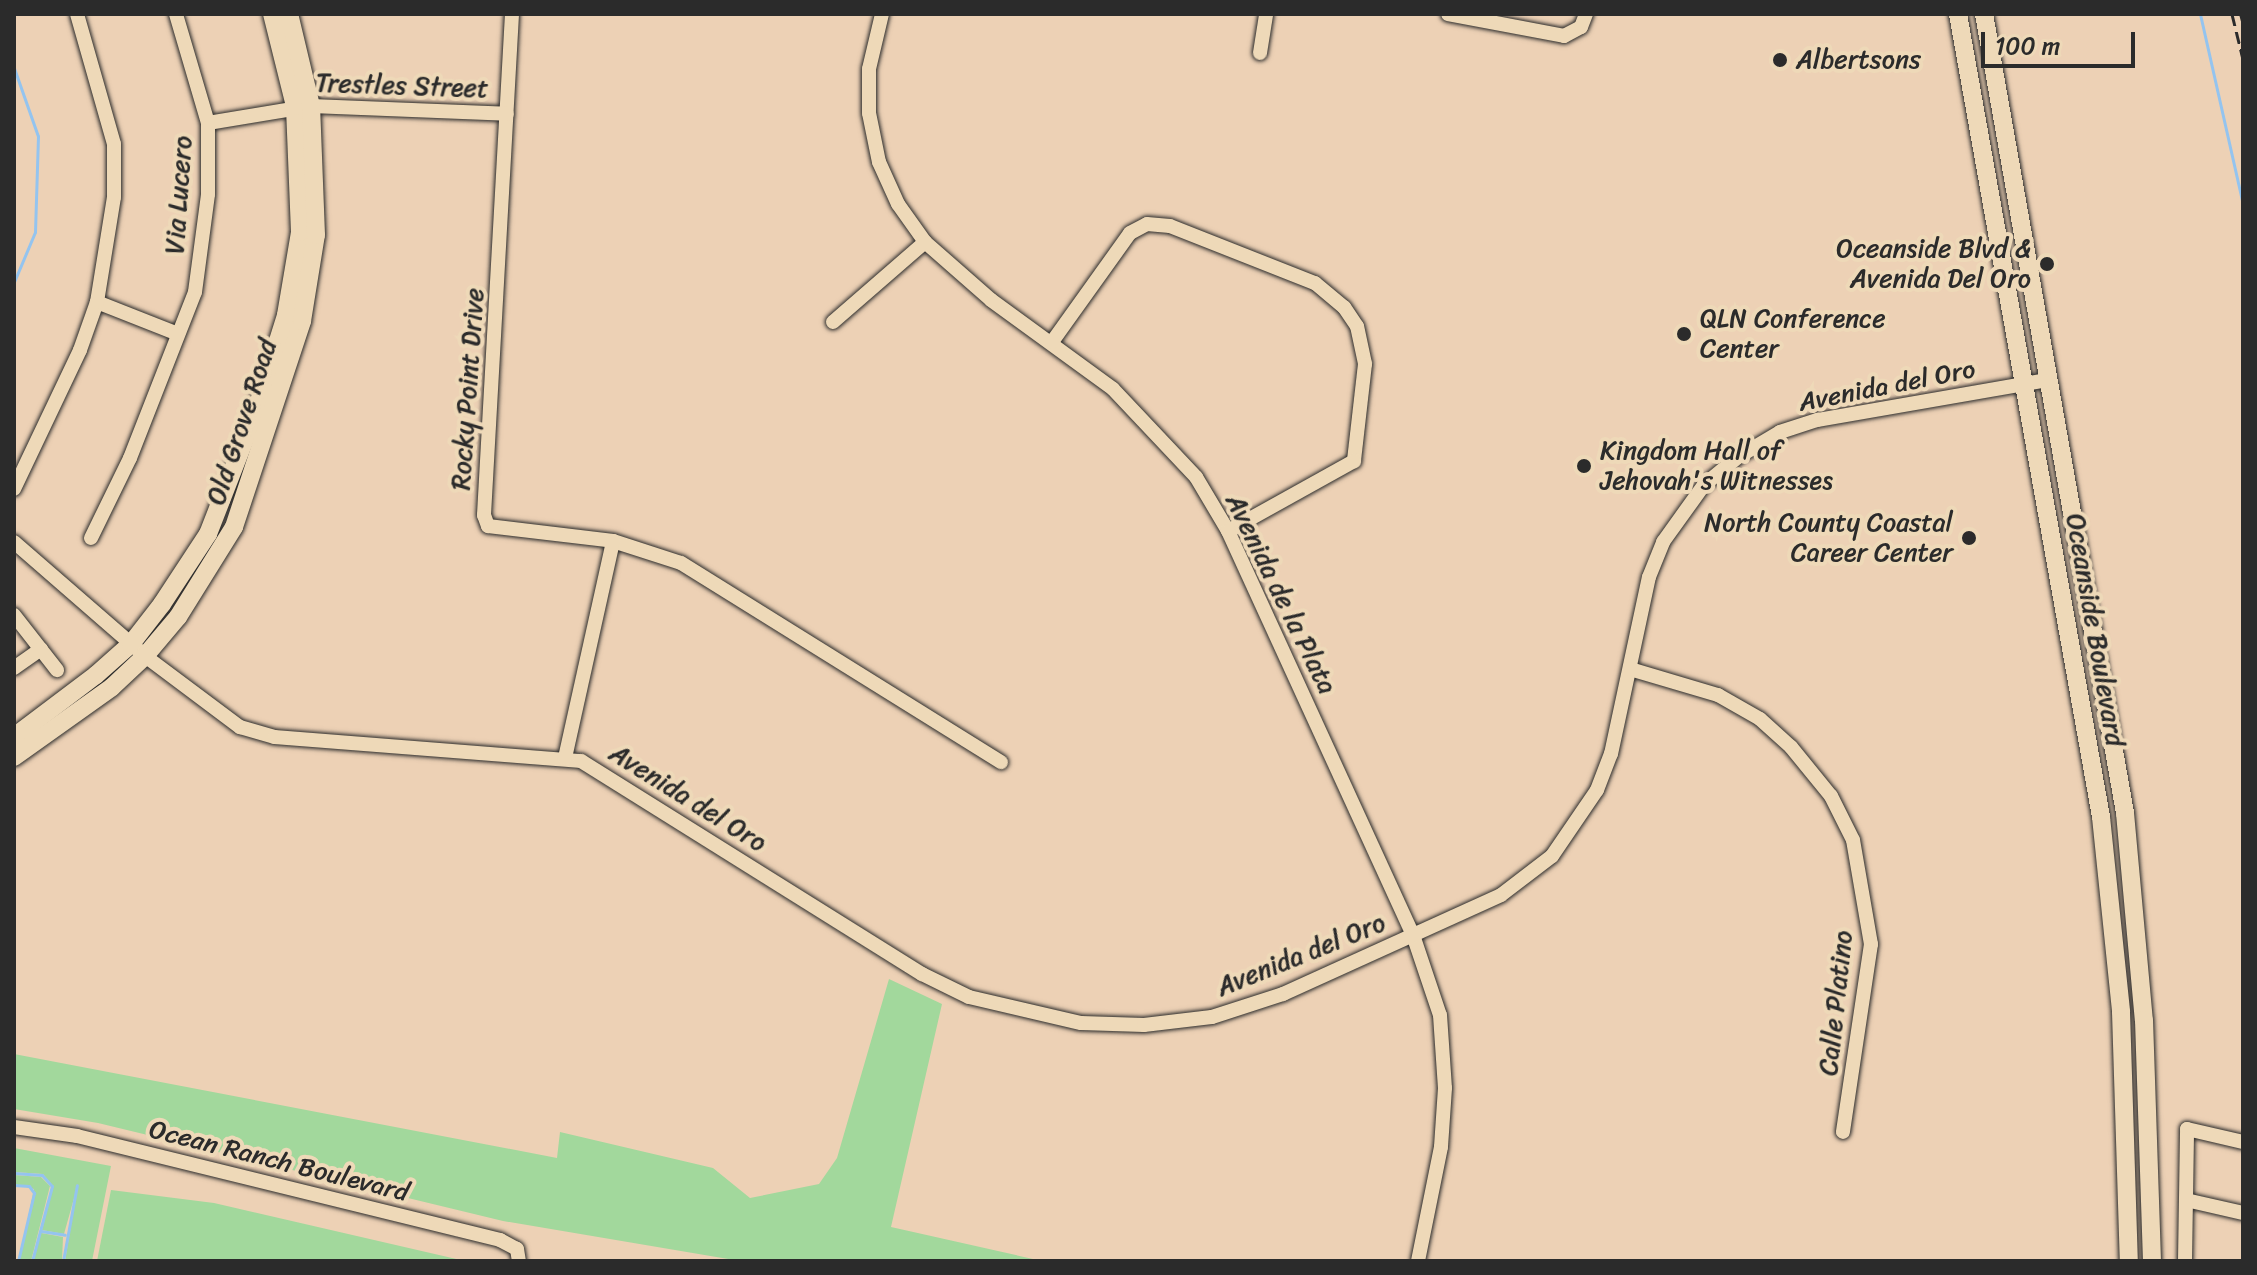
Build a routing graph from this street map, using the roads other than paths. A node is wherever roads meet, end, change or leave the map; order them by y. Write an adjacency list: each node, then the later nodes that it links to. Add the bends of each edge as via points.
1 (77, 14): 21 (street, via 114,144 114,197)
2 (176, 14): 18 (street, Via Lucero)
3 (272, 14): 16 (main road, Old Grove Road)
4 (289, 14): 16 (main road, Old Grove Road)
5 (512, 14): 17 (street, Rocky Point Drive)
6 (882, 14): 20 (street, Avenida de la Plata, via 869,69 869,113 879,162 898,204)
7 (1266, 14): 13 (street)
8 (1448, 14): 9 (street, via 1550,33 1573,33)
9 (1586, 14)
10 (1958, 14): 15 (main road, Oceanside Boulevard)
11 (1970, 14): 14 (main road, via 1978,50)
12 (1984, 14): 14 (main road, Oceanside Boulevard)
13 (1260, 53)
14 (1992, 57): 19 (main road, Oceanside Boulevard)
15 (1967, 59): 19 (main road, via 1977,66 1996,147); 26 (main road, Oceanside Boulevard)
16 (303, 106): 17 (street, Trestles Street); 18 (street, Trestles Street); 34 (main road, Old Grove Road, via 316,235 302,321 234,527 201,583)
17 (507, 114): 30 (street, Rocky Point Drive, via 484,515 488,526 500,531)
18 (208, 123): 23 (street, Via Lucero, via 208,194 198,269)
19 (2016, 186): 25 (main road, Oceanside Boulevard)
20 (925, 242): 22 (street); 24 (street, Avenida de la Plata, via 991,300)
21 (97, 302): 23 (street); 27 (street, via 50,422)
22 (833, 322)
23 (178, 334): 29 (street, Via Lucero, via 130,458)
24 (1052, 342): 28 (street, Avenida de la Plata, via 1154,427 1196,477); 28 (street, via 1130,233 1147,224 1170,226 1315,283 1344,307 1357,326 1365,364 1354,461)
25 (2048, 380): 26 (street, Avenida del Oro); 51 (main road, Oceanside Boulevard, via 2125,813 2144,1020)
26 (2025, 384): 36 (street, Avenida del Oro, via 1818,420 1780,432 1738,457 1704,485 1663,542 1649,577); 50 (main road, Oceanside Boulevard, via 2109,881 2121,1012)
27 (14, 489)
28 (1228, 531): 42 (street, Avenida de la Plata)
29 (91, 538)
30 (613, 541): 40 (street); 41 (street, Rocky Point Drive, via 656,553 716,581)
31 (14, 542): 34 (street, Avenida del Oro)
32 (14, 615): 33 (street)
33 (41, 649): 35 (street); 37 (street)
34 (138, 650): 38 (main road, Old Grove Road); 39 (main road, Old Grove Road, via 112,687); 40 (street, Avenida del Oro, via 210,709 240,727 275,737)
35 (14, 668)
36 (1630, 669): 42 (street, Avenida del Oro, via 1597,790 1552,856 1501,895); 44 (street, Calle Platino, via 1718,695 1760,719 1831,796 1853,840 1871,944)
37 (57, 670)
38 (14, 737)
39 (14, 757)
40 (565, 758): 42 (street, Avenida del Oro, via 615,778 922,974 969,997 1081,1023 1144,1025 1212,1017 1283,994)
41 (1001, 762)
42 (1413, 935): 49 (street, Avenida de la Plata, via 1434,988 1445,1047 1441,1147)
43 (14, 1127): 48 (street, Ocean Ranch Boulevard, via 77,1136 500,1240 517,1249)
44 (1843, 1132)
45 (2243, 1142): 46 (street, via 2187,1129)
46 (2186, 1200): 47 (street); 52 (street)
47 (2243, 1213)
48 (519, 1261)
49 (1418, 1261)
50 (2129, 1261)
51 (2152, 1261)
52 (2185, 1261)

